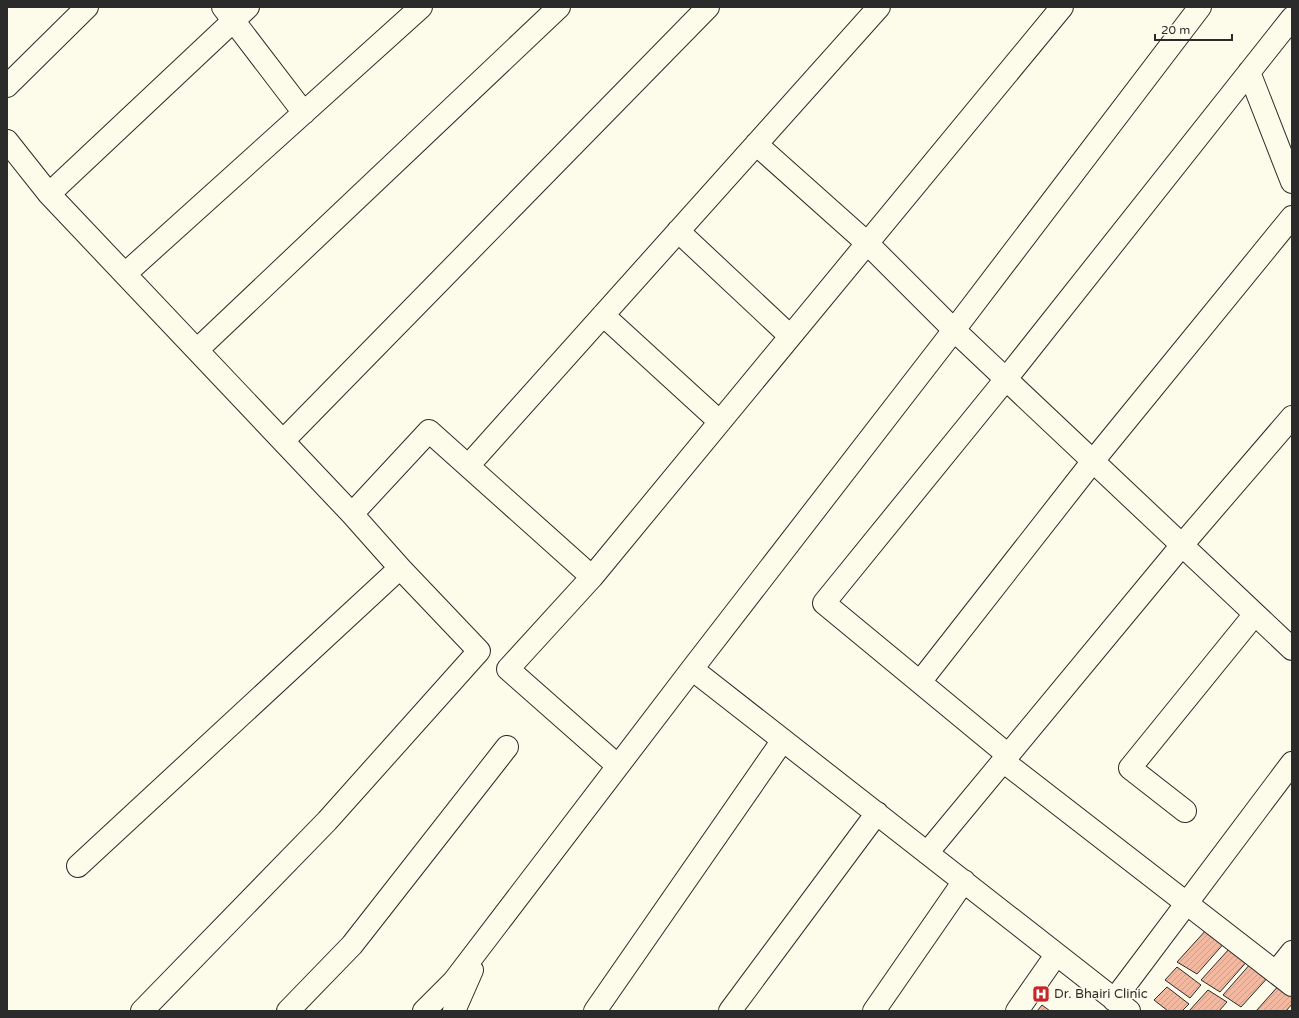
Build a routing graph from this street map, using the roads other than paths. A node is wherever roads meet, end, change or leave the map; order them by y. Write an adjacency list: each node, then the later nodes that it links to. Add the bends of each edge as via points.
1 (87, 7): 11 (street)
2 (421, 7): 12 (street)
3 (558, 7): 24 (street)
4 (708, 7): 28 (street)
5 (879, 7): 14 (street)
6 (1062, 7): 19 (street)
7 (1200, 7): 22 (street)
8 (235, 11): 12 (street); 16 (street)
9 (1292, 18): 10 (street)
10 (1248, 72): 15 (street); 25 (street)
11 (7, 86)
12 (304, 113): 20 (street)
13 (7, 141): 16 (street)
14 (756, 144): 18 (street); 19 (street)
15 (1292, 182)
16 (49, 194): 20 (street)
17 (1292, 217): 29 (street)
18 (678, 231): 21 (street); 23 (street)
19 (867, 243): 22 (street); 23 (street)
20 (125, 274): 24 (street)
21 (603, 315): 27 (street); 30 (street)
22 (954, 330): 25 (street); 37 (street)
23 (790, 336): 27 (street)
24 (197, 350): 28 (street)
25 (1006, 379): 29 (street); 38 (street, via 824,604)
26 (1292, 417): 32 (street)
27 (720, 422): 34 (street)
28 (283, 441): 31 (street)
29 (1093, 461): 32 (street); 38 (street)
30 (468, 466): 31 (street, via 429,432); 34 (street)
31 (352, 514): 33 (street)
32 (1182, 545): 35 (street); 41 (street)
33 (400, 568): 47 (street); 55 (street, via 479,652 327,821)
34 (592, 576): 43 (street, via 508,669)
35 (1255, 614): 36 (street); 44 (street, via 1130,768)
36 (1292, 649)
37 (692, 669): 39 (street); 43 (street)
38 (920, 682): 41 (street)
39 (783, 740): 45 (street); 59 (street)
40 (507, 747): 56 (street, via 352,945)
41 (1006, 758): 46 (street); 49 (street)
42 (1292, 762): 49 (street)
43 (618, 766): 50 (street)
44 (1185, 811)
45 (877, 814): 46 (street); 60 (street)
46 (927, 853): 48 (street)
47 (78, 866)
48 (964, 881): 52 (street); 61 (street)
49 (1187, 904): 53 (street); 54 (street)
50 (488, 936): 57 (street, via 454,981); 58 (street)
51 (1292, 952): 53 (street)
52 (1056, 955): 54 (street); 62 (street)
53 (1284, 979)
54 (1122, 1005)
55 (142, 1011)
56 (288, 1011)
57 (424, 1011)
58 (454, 1011)
59 (595, 1011)
60 (730, 1011)
61 (874, 1011)
62 (1017, 1011)

